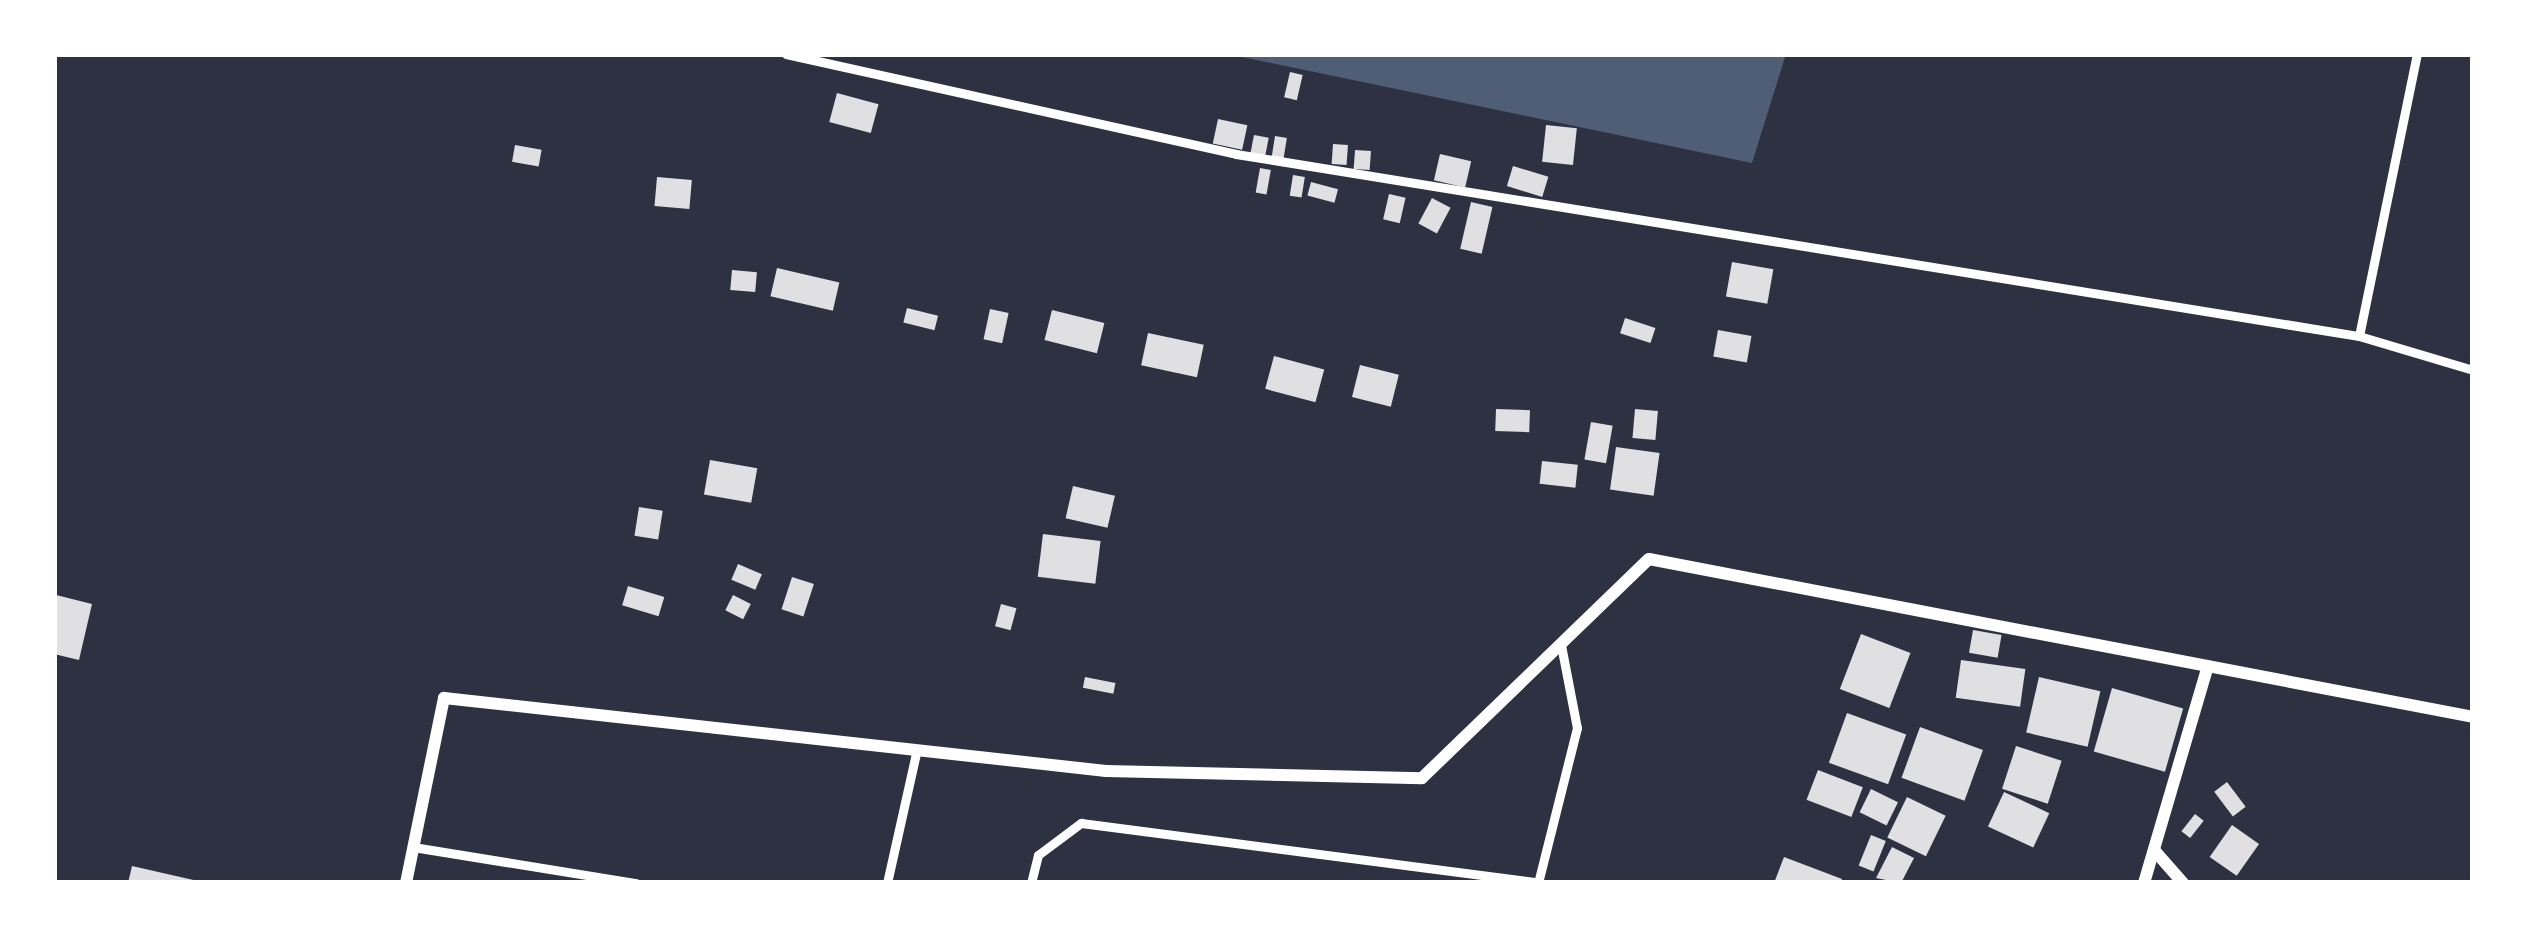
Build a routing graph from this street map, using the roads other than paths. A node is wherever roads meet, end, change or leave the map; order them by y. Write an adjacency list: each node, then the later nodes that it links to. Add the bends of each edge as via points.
1 (786, 54): 3 (lane, via 1236,154)
2 (2417, 54): 3 (lane)
3 (2359, 336): 4 (lane)
4 (2473, 370)
5 (1561, 645): 6 (street, via 1649,560); 8 (street, via 1422,778 1106,771); 15 (lane, via 1577,728)
6 (2208, 667): 7 (street); 10 (street)
7 (2473, 717)
8 (916, 749): 9 (street, via 443,698); 13 (lane)
9 (413, 847): 11 (street); 12 (lane)
10 (2154, 850): 16 (street); 17 (street)
11 (406, 883)
12 (635, 883)
13 (887, 883)
14 (1031, 883): 15 (lane, via 1038,855 1082,823)
15 (1538, 883)
16 (2144, 883)
17 (2182, 883)

